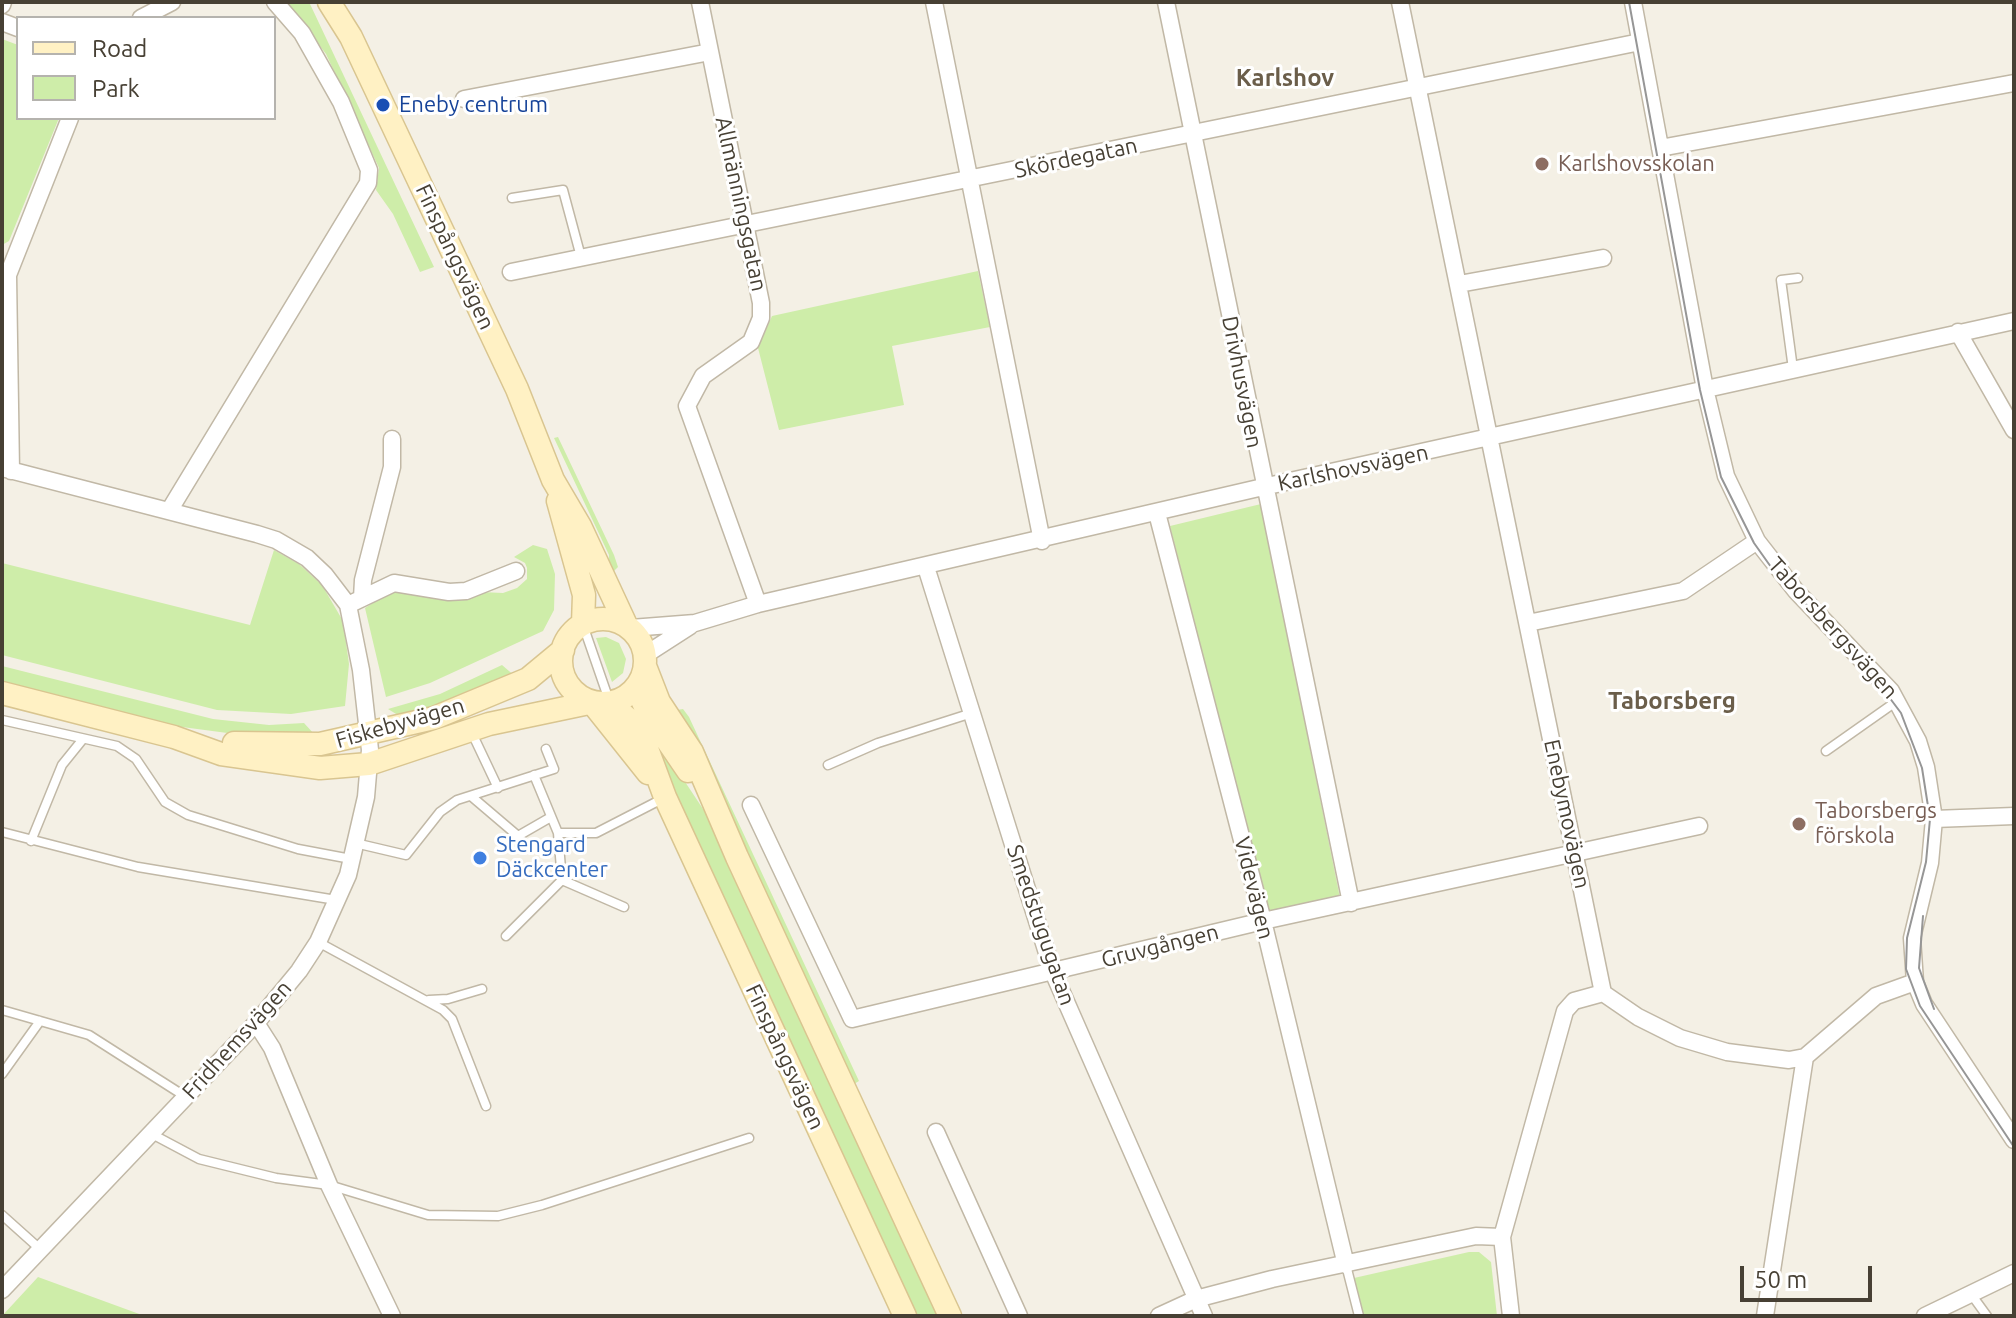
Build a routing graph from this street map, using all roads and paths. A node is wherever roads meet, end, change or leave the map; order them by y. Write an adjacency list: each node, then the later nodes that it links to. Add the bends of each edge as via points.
1 (172, 2): 10 (street)
2 (275, 2): 39 (street, via 302,33 341,102 369,170 368,183)
3 (329, 2): 11 (main road, Finspångsvägen)
4 (346, 2): 11 (main road, Finspångsvägen)
5 (700, 2): 13 (street, Allmänningsgatan)
6 (934, 2): 20 (street)
7 (1166, 2): 18 (street, Drivhusvägen)
8 (1400, 2): 15 (street, Enebymovägen)
9 (1633, 2): 12 (street, Taborsbergsvägen)
10 (145, 16)
11 (351, 37): 37 (main road, Finspångsvägen, via 517,389)
12 (1640, 42): 15 (street, Skördegatan); 19 (street, Taborsbergsvägen)
13 (710, 52): 16 (street); 22 (street, Allmänningsgatan)
14 (2014, 83): 19 (street)
15 (1418, 88): 18 (street, Skördegatan); 28 (street, Enebymovägen)
16 (464, 99)
17 (69, 120): 25 (street)
18 (1192, 134): 20 (street, Skördegatan); 38 (street, Drivhusvägen)
19 (1660, 148): 32 (street, Taborsbergsvägen)
20 (971, 179): 22 (street, Skördegatan); 41 (street)
21 (512, 198): 23 (lane, via 563,190)
22 (745, 225): 23 (street, Skördegatan); 46 (street, Allmänningsgatan, via 761,303 758,331 751,342 703,376 687,406)
23 (581, 258): 26 (street, Skördegatan)
24 (1603, 258): 28 (street)
25 (7, 260): 36 (street)
26 (511, 272)
27 (1798, 278): 31 (lane, via 1781,280)
28 (1459, 284): 35 (street, Enebymovägen)
29 (2014, 321): 30 (street, Karlshovsvägen)
30 (1958, 332): 31 (street, Karlshovsvägen); 33 (street)
31 (1793, 369): 32 (street, Karlshovsvägen)
32 (1705, 389): 35 (street, Karlshovsvägen); 42 (street, Taborsbergsvägen, via 1726,476)
33 (2014, 430)
34 (392, 439): 45 (street, via 392,467)
35 (1488, 439): 38 (street, Karlshovsvägen); 48 (street, Enebymovägen)
36 (6, 470): 39 (street)
37 (553, 480): 49 (main road, Finspångsvägen, via 582,586); 50 (main road, Finspångsvägen)
38 (1263, 487): 40 (street, Karlshovsvägen); 82 (street, Drivhusvägen)
39 (169, 511): 45 (street, via 293,548)
40 (1157, 513): 41 (street, Karlshovsvägen); 84 (street, Videvägen)
41 (1042, 541): 43 (street, Karlshovsvägen)
42 (1757, 541): 48 (street, via 1683,591); 55 (street, Taborsbergsvägen)
43 (926, 567): 46 (street, Karlshovsvägen); 56 (street, Smedstugugatan)
44 (516, 571): 45 (street, via 466,591 394,583)
45 (355, 602): 59 (street, Fridhemsvägen)
46 (758, 604): 47 (street, Karlshovsvägen)
47 (695, 623): 50 (street, Karlshovsvägen); 52 (street, Karlshovsvägen)
48 (1528, 623): 79 (street, Enebymovägen)
49 (583, 624): 50 (main road, via 605,619); 51 (main road); 54 (lane)
50 (628, 627): 52 (main road, Finspångsvägen)
51 (563, 650): 54 (main road, Finspångsvägen, via 562,668); 59 (main road, Fiskebyvägen, via 506,690 434,718)
52 (642, 669): 54 (main road); 114 (main road, Finspångsvägen, via 647,711 726,833)
53 (2, 693): 60 (main road, Fiskebyvägen)
54 (591, 700): 58 (main road, Fiskebyvägen, via 538,697); 69 (main road, Finspångsvägen, via 626,717 645,743)
55 (1898, 701): 63 (lane); 73 (street, Taborsbergsvägen, via 1926,767)
56 (972, 713): 65 (lane); 87 (street, Smedstugugatan)
57 (2, 720): 61 (lane)
58 (480, 727): 64 (main road, Fiskebyvägen); 67 (lane)
59 (369, 735): 60 (main road, Fiskebyvägen, via 320,744 253,745); 64 (street, Fridhemsvägen)
60 (174, 737): 64 (main road, Fiskebyvägen, via 221,754 305,767)
61 (83, 739): 77 (lane, via 62,765); 78 (lane, via 117,746 136,759 165,802 188,815 298,849)
62 (546, 749): 66 (lane, via 554,769)
63 (1826, 751)
64 (369, 764): 78 (street, Fridhemsvägen)
65 (828, 765)
66 (534, 775): 67 (lane); 72 (lane)
67 (498, 788): 68 (lane)
68 (471, 796): 72 (lane, via 518,836); 78 (lane, via 440,812 406,855)
69 (665, 797): 76 (lane, via 596,833); 113 (main road, Finspångsvägen)
70 (751, 805): 87 (street, Gruvgången, via 852,1019)
71 (2014, 816): 73 (street)
72 (551, 817): 76 (lane)
73 (1934, 819): 88 (street, Taborsbergsvägen, via 1930,863 1912,938)
74 (1699, 826): 79 (street, Gruvgången)
75 (2, 832): 77 (lane)
76 (558, 833): 80 (lane)
77 (31, 841): 81 (lane, via 138,867)
78 (353, 851): 81 (street, Fridhemsvägen)
79 (1575, 852): 82 (street, Gruvgången); 90 (street, Enebymovägen)
80 (562, 880): 83 (lane); 85 (lane)
81 (336, 900): 86 (street, Fridhemsvägen)
82 (1351, 903): 84 (street, Gruvgången)
83 (624, 907)
84 (1263, 921): 87 (street, Gruvgången); 107 (street, Videvägen)
85 (506, 936)
86 (318, 942): 91 (lane); 94 (street, Fridhemsvägen)
87 (1053, 972): 111 (street, Smedstugugatan)
88 (1915, 982): 95 (street, via 1876,996); 102 (street, Taborsbergsvägen, via 1924,1004)
89 (482, 989): 91 (lane)
90 (1603, 993): 95 (street, via 1659,1028 1704,1046 1757,1057); 105 (street, via 1574,1001 1565,1011)
91 (428, 1000): 98 (lane, via 452,1019)
92 (2, 1010): 93 (lane)
93 (40, 1021): 96 (lane); 97 (lane, via 89,1035)
94 (256, 1023): 97 (street, Fridhemsvägen); 103 (street, via 272,1048)
95 (1805, 1057): 120 (street)
96 (2, 1074)
97 (186, 1097): 100 (street, Fridhemsvägen)
98 (486, 1106)
99 (936, 1132): 115 (street)
100 (149, 1133): 103 (lane, via 199,1159); 106 (street, Fridhemsvägen)
101 (749, 1138): 103 (lane, via 498,1216 428,1215)
102 (2014, 1140)
103 (329, 1185): 112 (street)
104 (2, 1215): 106 (lane)
105 (1502, 1237): 107 (street, via 1476,1236); 119 (street)
106 (40, 1249): 109 (street, Fridhemsvägen)
107 (1346, 1265): 111 (street); 118 (lane)
108 (2014, 1273): 110 (street)
109 (2, 1290)
110 (1971, 1293): 121 (street); 122 (lane)
111 (1196, 1299): 116 (street); 117 (street, Smedstugugatan)
112 (392, 1316)
113 (905, 1316)
114 (950, 1316)
115 (1019, 1316)
116 (1159, 1316)
117 (1204, 1316)
118 (1359, 1316)
119 (1511, 1316)
120 (1765, 1316)
121 (1925, 1316)
122 (1987, 1316)

